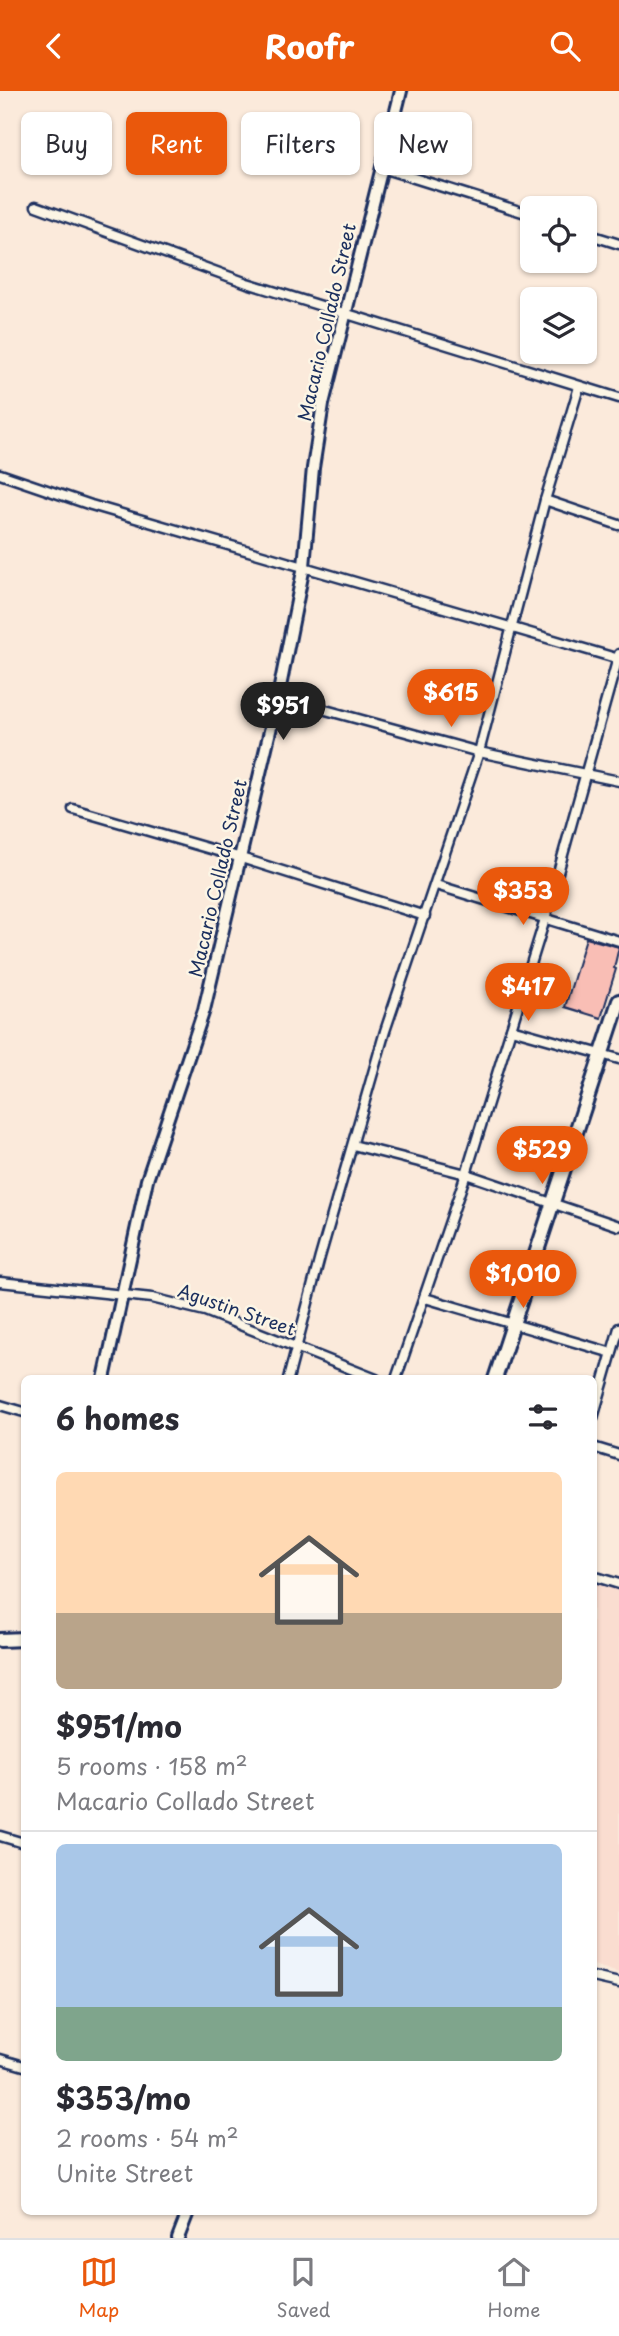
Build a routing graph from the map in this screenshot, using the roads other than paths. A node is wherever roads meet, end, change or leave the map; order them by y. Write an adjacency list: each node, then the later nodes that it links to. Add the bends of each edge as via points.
1 (401, 91): 2 (street, Macario Collado Street)
2 (396, 112)
3 (380, 175): 9 (street, Macario Collado Street)
4 (404, 175): 6 (street)
5 (36, 206): 9 (street, via 247,283)
6 (520, 211)
7 (597, 237): 8 (street)
8 (619, 244)
9 (344, 312): 10 (street); 15 (street, Macario Collado Street, via 323,404)
10 (579, 387): 11 (street); 13 (street)
11 (619, 398)
12 (0, 474): 15 (street)
13 (545, 500): 14 (street); 16 (street)
14 (619, 525)
15 (304, 566): 16 (street); 18 (street, Macario Collado Street)
16 (513, 628): 17 (street); 19 (street)
17 (619, 657): 20 (street)
18 (278, 697): 19 (street); 23 (street, Macario Collado Street)
19 (479, 752): 20 (street); 24 (street)
20 (584, 775): 21 (street); 26 (street)
21 (619, 781)
22 (73, 809): 23 (street)
23 (238, 857): 25 (street); 37 (street, Macario Collado Street, via 204,1010 147,1180)
24 (436, 885): 25 (street); 26 (street)
25 (425, 916): 32 (street, via 385,1031)
26 (545, 919): 27 (street); 29 (street)
27 (619, 941)
28 (619, 1001): 30 (main road)
29 (511, 1029): 30 (street); 33 (street)
30 (603, 1055): 31 (street); 34 (main road)
31 (619, 1059)
32 (353, 1145): 33 (street); 41 (street)
33 (466, 1174): 34 (street); 38 (street)
34 (554, 1203): 35 (street); 39 (main road)
35 (619, 1226)
36 (0, 1282): 37 (street, Agustin Street)
37 (122, 1296): 41 (street, Agustin Street, via 205,1311); 43 (street, Macario Collado Street)
38 (425, 1298): 39 (street); 46 (street)
39 (514, 1322): 42 (street); 47 (main road)
40 (619, 1328): 42 (street)
41 (295, 1346): 44 (street); 45 (street, Agustin Street)
42 (612, 1353): 48 (street)
43 (105, 1375)
44 (289, 1375)
45 (366, 1375)
46 (397, 1375)
47 (496, 1375)
48 (597, 1404)
49 (0, 1405): 50 (street)
50 (21, 1411)
51 (597, 1448): 52 (street)
52 (619, 1455)
53 (597, 1577): 54 (street)
54 (619, 1584)
55 (21, 1639): 56 (main road)
56 (0, 1640)
57 (0, 1836): 58 (street)
58 (21, 1842)
59 (597, 1978): 60 (street)
60 (619, 1983)
61 (0, 2059): 62 (street)
62 (21, 2065)
63 (187, 2215): 64 (street)
64 (177, 2238)

